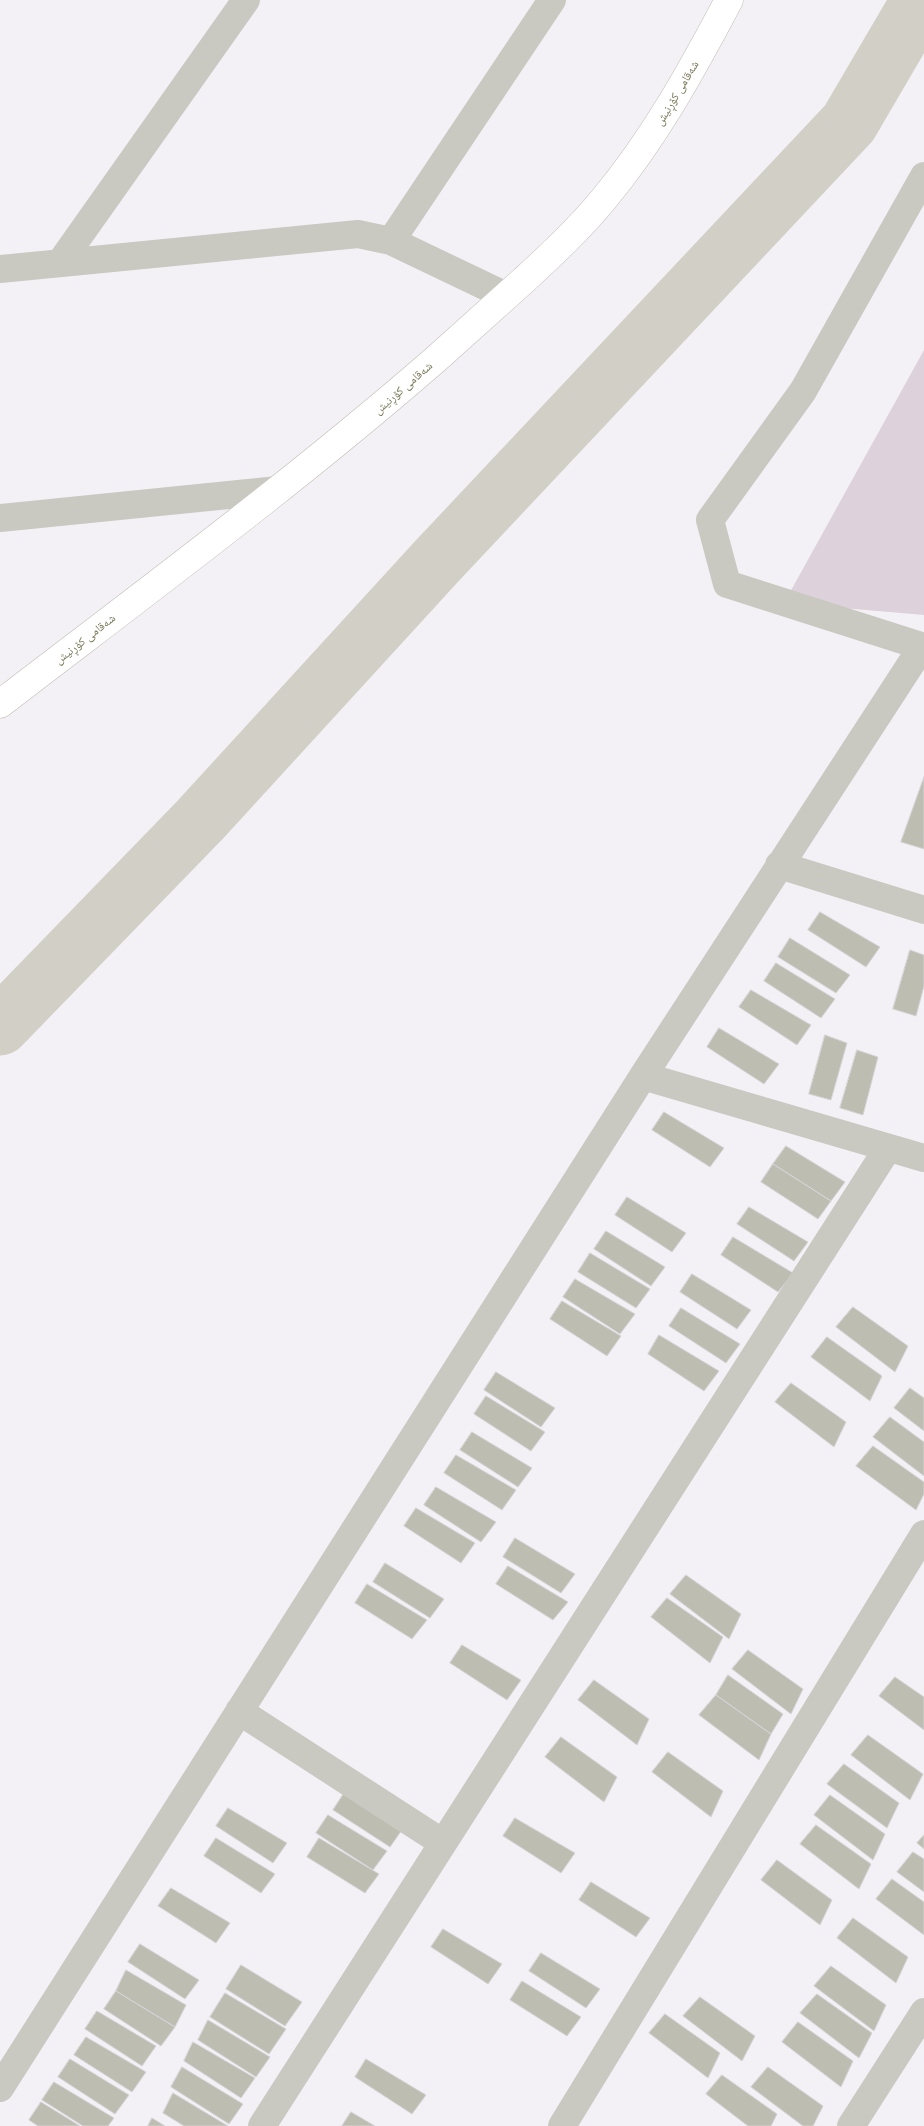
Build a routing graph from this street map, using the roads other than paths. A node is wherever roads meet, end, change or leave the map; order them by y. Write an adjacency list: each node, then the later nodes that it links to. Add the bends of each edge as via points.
1 (246, 0): 6 (street)
2 (552, 0): 5 (street)
3 (729, 0): 8 (main road, شەقامی کۆڕنیش, via 690,73 630,166 573,235)
4 (924, 176): 11 (street, via 803,391 710,520 727,584)
5 (391, 241): 6 (street, via 358,234); 8 (street)
6 (60, 263): 7 (street)
7 (0, 269)
8 (506, 296): 9 (main road, شەقامی کۆڕنیش, via 372,414)
9 (278, 490): 10 (street); 12 (main road, شەقامی کۆڕنیش)
10 (0, 518)
11 (923, 647): 13 (street)
12 (0, 704)
13 (779, 865): 14 (street); 15 (street)
14 (924, 910)
15 (643, 1076): 16 (street); 19 (street)
16 (888, 1148): 17 (street); 20 (street)
17 (924, 1158)
18 (924, 1534): 24 (street)
19 (239, 1711): 20 (street); 22 (street)
20 (443, 1843): 23 (street)
21 (924, 2012): 25 (street)
22 (0, 2088)
23 (262, 2126)
24 (562, 2126)
25 (851, 2126)

